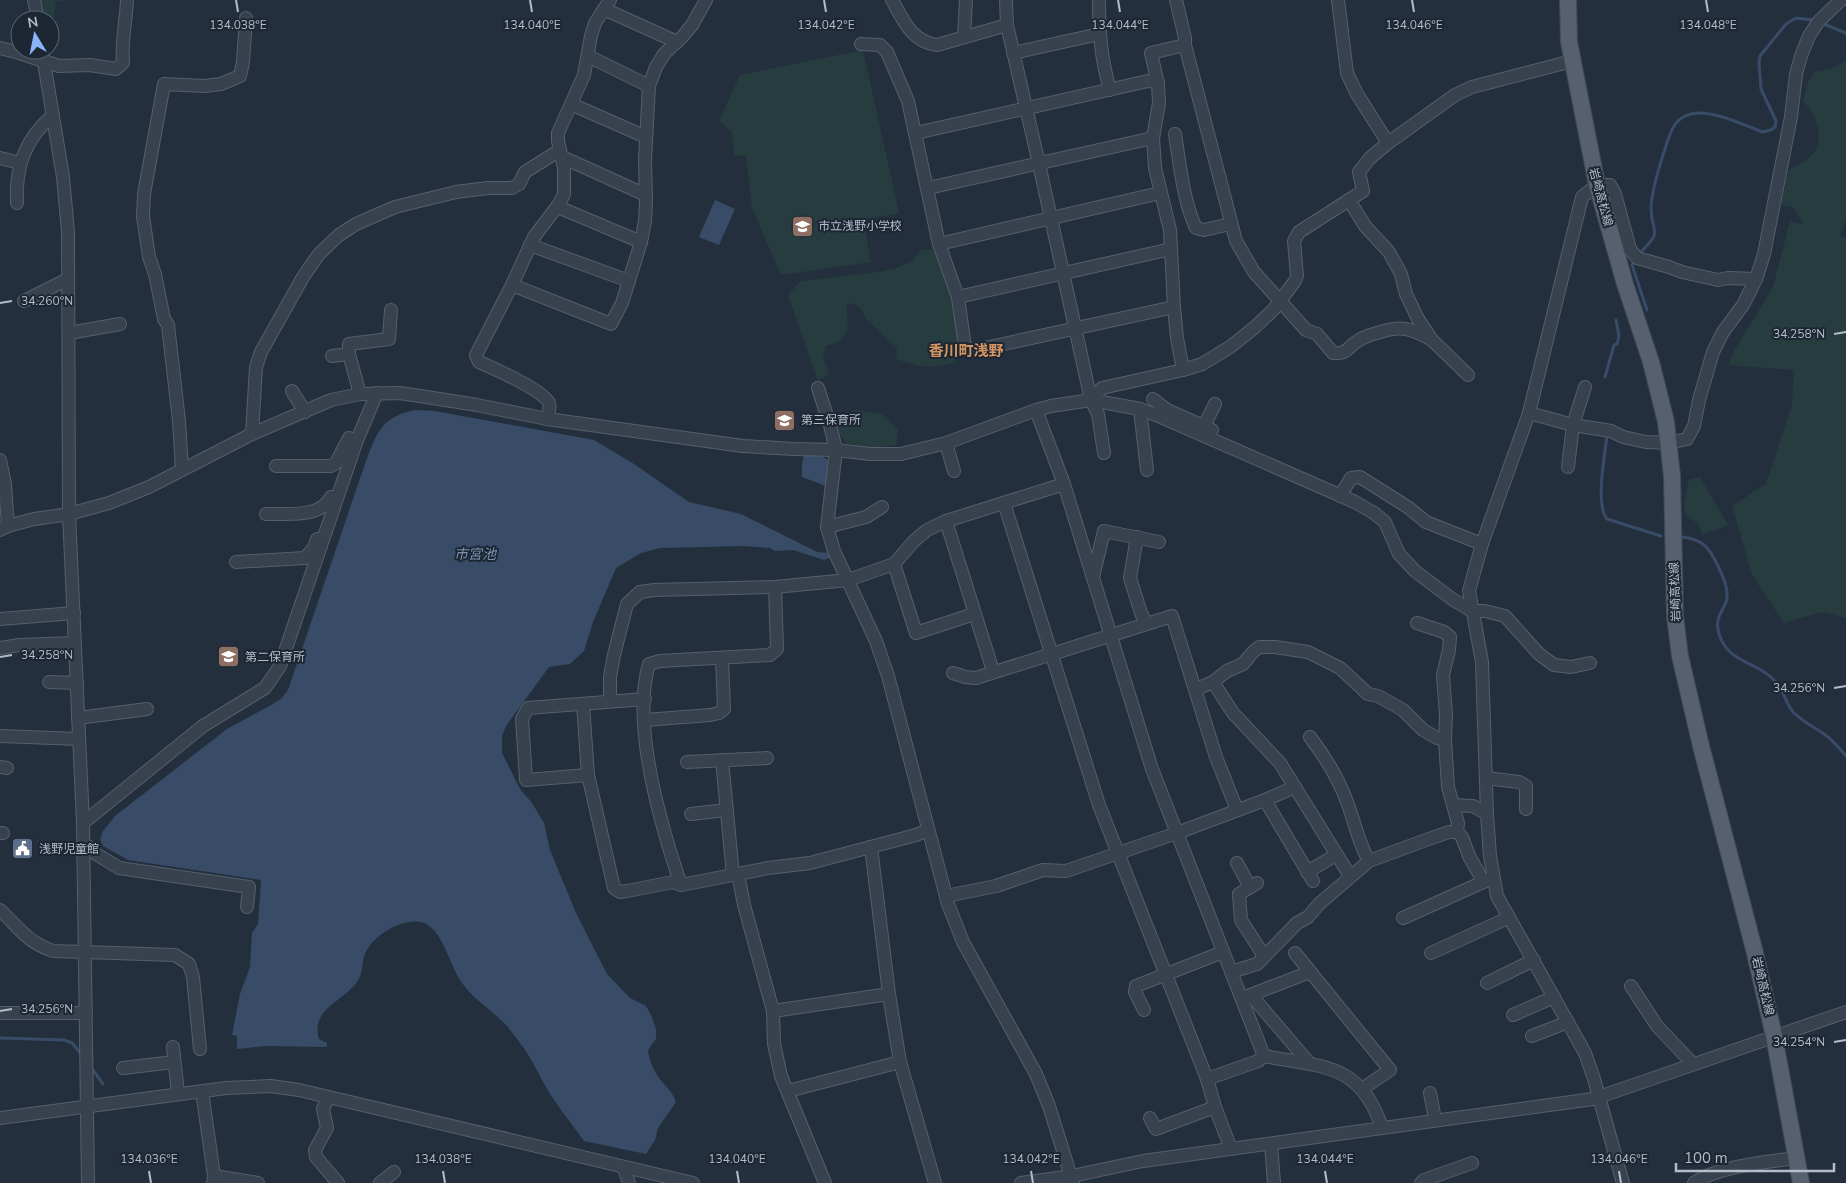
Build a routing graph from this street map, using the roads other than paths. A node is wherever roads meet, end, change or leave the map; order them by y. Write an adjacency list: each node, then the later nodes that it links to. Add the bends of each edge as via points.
1 (706, 0): 16 (street, via 692,25)
2 (892, 0): 15 (street, via 905,24 920,40 938,45)
3 (966, 0): 15 (street)
4 (1006, 0): 13 (street)
5 (1099, 0): 14 (street)
6 (1176, 0): 18 (street)
7 (1338, 0): 34 (street, via 1347,73 1356,94)
8 (1568, 0): 23 (main road, 岩崎高松線)
9 (1840, 0): 53 (street, via 1818,22 1801,56 1792,117)
10 (127, 1): 22 (street, via 123,63 116,68 59,66)
11 (607, 4): 16 (street); 20 (street, via 590,36)
12 (246, 18): 94 (street, via 240,76 221,84 204,86 164,84 144,194 145,240 170,334)
13 (1007, 25): 15 (street); 19 (street)
14 (1099, 34): 19 (street); 26 (street)
15 (964, 38)
16 (677, 42): 25 (street, via 664,54)
17 (861, 44): 30 (street, via 880,45 887,52 908,101)
18 (1185, 44): 24 (street, via 1151,53); 47 (street)
19 (1013, 53): 28 (street)
20 (588, 56): 25 (street); 27 (street, via 584,75)
21 (44, 60): 29 (street)
22 (49, 60)
23 (1572, 61): 34 (street, via 1472,87 1455,95); 39 (main road, 岩崎高松線)
24 (1158, 82): 26 (street, via 1148,81); 33 (street, via 1160,103)
25 (649, 86): 32 (street)
26 (1110, 90): 28 (street)
27 (571, 104): 32 (street); 35 (street, via 558,133)
28 (1026, 108): 30 (street); 38 (street)
29 (53, 115): 37 (street, via 43,124); 54 (street, via 66,198)
30 (916, 133): 40 (street)
31 (1175, 134): 47 (street, via 1196,228 1204,230)
32 (646, 137): 42 (street)
33 (1152, 138): 38 (street); 41 (street)
34 (1388, 143): 43 (street, via 1359,172 1363,191)
35 (561, 153): 42 (street); 45 (street, via 565,184); 85 (street, via 525,172 519,184 512,188 456,192 395,207 339,235 319,254 303,277 261,352 256,367)
36 (0, 158): 37 (street)
37 (20, 163): 44 (street, via 16,182)
38 (1039, 164): 40 (street); 46 (street)
39 (1597, 185): 53 (street, via 1610,185 1615,194 1630,249 1637,258 1718,280); 81 (street, via 1582,197); 88 (main road, 岩崎高松線, via 1651,362)
40 (928, 188): 49 (street)
41 (1160, 194): 46 (street); 51 (street, via 1170,230)
42 (646, 195): 48 (street)
43 (1349, 200): 59 (street, via 1299,232 1294,241 1297,276); 65 (street, via 1365,226 1389,252 1401,274 1406,294)
44 (17, 203)
45 (558, 207): 48 (street); 50 (street)
46 (1052, 220): 49 (street); 52 (street)
47 (1230, 224): 59 (street, via 1243,255)
48 (641, 242): 55 (street)
49 (939, 244): 57 (street)
50 (530, 245): 55 (street); 56 (street)
51 (1171, 249): 52 (street); 60 (street)
52 (1064, 274): 57 (street); 63 (street)
53 (1756, 279): 88 (street, via 1712,352 1694,426 1687,440)
54 (68, 280): 58 (street); 64 (street)
55 (629, 281): 56 (street, via 612,324)
56 (512, 285): 82 (street, via 477,350 476,359 546,398 550,407)
57 (958, 297): 63 (street, via 965,347 971,351)
58 (24, 301)
59 (1279, 302): 65 (street, via 1334,353 1342,354 1362,337 1391,328 1410,329); 68 (street, via 1230,347 1202,364)
60 (1174, 307): 63 (street); 68 (street)
61 (391, 310): 66 (street, via 388,339 349,344)
62 (120, 324): 64 (street)
63 (1076, 329): 76 (street)
64 (69, 333): 103 (street)
65 (1432, 340): 69 (street)
66 (349, 354): 67 (street); 74 (street)
67 (332, 356)
68 (1183, 370): 76 (street, via 1102,388)
69 (1468, 375)
70 (1585, 387): 83 (street)
71 (818, 388): 89 (street)
72 (292, 391): 80 (street)
73 (377, 393): 74 (street); 82 (street, via 420,396); 86 (street)
74 (360, 394): 80 (street, via 331,400)
75 (1152, 399): 84 (street, via 1167,410)
76 (1091, 400): 78 (street); 79 (street); 90 (street, via 1098,414)
77 (1215, 404): 84 (street)
78 (1140, 409): 95 (street); 97 (street)
79 (1036, 410): 87 (street); 98 (street)
80 (305, 412): 85 (street)
81 (1529, 413): 83 (street); 111 (street)
82 (547, 419): 89 (street, via 742,446)
83 (1573, 425): 88 (street, via 1610,431 1646,442); 93 (street)
84 (1204, 426): 97 (street, via 1313,478)
85 (252, 434): 94 (street)
86 (357, 440): 92 (street, via 348,438 336,463 331,466); 100 (street)
87 (946, 443): 89 (street, via 901,454); 96 (street)
88 (1669, 443): 199 (main road, 岩崎高松線, via 1675,616 1680,656)
89 (836, 450): 106 (street)
90 (1104, 453)
91 (0, 460): 107 (street, via 5,484)
92 (276, 466)
93 (1568, 467)
94 (182, 470): 103 (street, via 109,503)
95 (1146, 470)
96 (954, 471)
97 (1310, 483): 99 (street)
98 (1064, 484): 101 (street); 114 (street)
99 (1340, 496): 111 (street, via 1351,478 1360,477 1426,522); 117 (street, via 1385,522 1399,554 1415,571)
100 (337, 497): 104 (street, via 331,497 326,506 315,512); 109 (street)
101 (1004, 503): 105 (street); 126 (street)
102 (882, 507): 106 (street, via 866,517)
103 (69, 514): 107 (street); 118 (street)
104 (266, 514)
105 (946, 521): 113 (street, via 927,530); 119 (street)
106 (827, 527): 115 (street)
107 (4, 528)
108 (1137, 537): 110 (street); 114 (street, via 1104,531); 122 (street, via 1130,578)
109 (324, 538): 112 (street, via 317,538 314,548 305,558); 158 (street, via 280,666 265,688 203,726)
110 (1159, 542)
111 (1482, 544): 117 (street, via 1469,592)
112 (236, 562)
113 (894, 564): 115 (street); 119 (street, via 916,632)
114 (1092, 577): 123 (street)
115 (848, 580): 116 (street); 159 (street, via 876,640 888,676)
116 (774, 587): 127 (street, via 777,650 770,655); 136 (street, via 640,592 628,604 610,677)
117 (1472, 611): 128 (street, via 1505,616 1539,654 1554,665 1571,667); 149 (street, via 1482,662)
118 (74, 613): 120 (street); 124 (street)
119 (974, 614): 129 (street)
120 (0, 618)
121 (1417, 623): 144 (street, via 1450,637 1443,675)
122 (1146, 624): 123 (street); 134 (street, via 1172,616)
123 (1110, 635): 126 (street); 161 (street, via 1152,769)
124 (75, 644): 125 (street); 133 (street)
125 (0, 648)
126 (1051, 653): 129 (street); 164 (street, via 1099,805)
127 (722, 658): 135 (street, via 649,664); 140 (street, via 724,709 719,713)
128 (1590, 663)
129 (993, 671): 130 (street, via 976,678)
130 (953, 673)
131 (48, 682): 133 (street)
132 (1213, 682): 134 (street); 144 (street, via 1242,664 1259,647 1308,652 1340,668 1368,694 1403,710 1423,730); 150 (street, via 1233,712 1280,763)
133 (77, 683): 139 (street)
134 (1196, 689): 155 (street, via 1216,757)
135 (645, 700): 136 (street); 140 (street)
136 (610, 701): 137 (street)
137 (583, 704): 148 (street); 148 (street, via 528,708 522,719 526,780)
138 (146, 709): 139 (street)
139 (78, 718): 143 (street)
140 (645, 720): 171 (street, via 652,784)
141 (0, 736): 143 (street)
142 (1310, 738): 166 (street, via 1323,754 1347,800 1363,852)
143 (79, 739): 158 (street)
144 (1445, 740): 152 (street, via 1448,787)
145 (767, 758): 146 (street)
146 (722, 760): 147 (street); 154 (street)
147 (687, 762)
148 (588, 775): 171 (street, via 614,888 620,892 673,882)
149 (1486, 778): 153 (street, via 1519,782 1526,786); 157 (street)
150 (1295, 787): 151 (street); 165 (street)
151 (1265, 800): 155 (street); 165 (street, via 1310,877)
152 (1454, 805): 157 (street, via 1473,806); 160 (street)
153 (1526, 809)
154 (726, 810): 156 (street); 168 (street)
155 (1237, 810): 161 (street)
156 (691, 814)
157 (1487, 814): 170 (street)
158 (83, 823): 162 (street)
159 (928, 830): 163 (street); 172 (street)
160 (1457, 832): 166 (street, via 1449,832); 170 (street, via 1469,856)
161 (1178, 833): 164 (street); 177 (street)
162 (84, 842): 173 (street, via 119,868 249,887); 179 (street)
163 (871, 847): 168 (street, via 810,863); 188 (street)
164 (1119, 853): 172 (street, via 1066,871 1043,870 996,886); 185 (street)
165 (1336, 855): 169 (street)
166 (1369, 861): 169 (street)
167 (1237, 863): 181 (street, via 1254,885 1239,894 1241,920)
168 (736, 874): 171 (street); 191 (street)
169 (1350, 876): 181 (street)
170 (1488, 880): 175 (street); 176 (street)
171 (681, 885)
172 (946, 896): 229 (street, via 963,942 1036,1074)
173 (248, 907)
174 (0, 910): 179 (street, via 39,946 53,951)
175 (1403, 918)
176 (1508, 918): 180 (street); 182 (street)
177 (1223, 952): 183 (street); 185 (street)
178 (1295, 952): 184 (street)
179 (85, 953): 195 (street); 201 (street, via 174,955 189,964)
180 (1431, 953)
181 (1264, 956): 183 (street, via 1257,964)
182 (1534, 960): 186 (street); 190 (street)
183 (1231, 972): 189 (street)
184 (1310, 972): 189 (street); 209 (street, via 1390,1070)
185 (1165, 974): 192 (street, via 1136,986); 208 (street)
186 (1487, 983)
187 (1631, 986): 206 (street, via 1657,1026)
188 (889, 994): 191 (street); 204 (street)
189 (1246, 996): 202 (street); 205 (street)
190 (1554, 997): 196 (street); 197 (street)
191 (773, 1010): 211 (street, via 774,1044)
192 (1144, 1010)
193 (1846, 1012): 199 (street)
194 (0, 1013): 195 (street)
195 (86, 1013): 216 (street)
196 (1513, 1015)
197 (1568, 1022): 198 (street); 214 (street, via 1585,1054)
198 (1532, 1036)
199 (1774, 1036): 206 (street); 224 (main road, 岩崎高松線)
200 (172, 1047): 203 (street)
201 (200, 1049)
202 (1264, 1056): 205 (street); 208 (street)
203 (174, 1062): 207 (street); 212 (street)
204 (900, 1062): 211 (street); 237 (street)
205 (1310, 1064): 209 (street, via 1337,1071 1356,1082)
206 (1693, 1064): 214 (street)
207 (123, 1068)
208 (1207, 1079): 217 (street)
209 (1362, 1090): 221 (street, via 1369,1097)
210 (202, 1091): 212 (street); 215 (street, via 270,1086); 228 (street)
211 (788, 1091): 236 (street)
212 (178, 1093): 216 (street)
213 (1430, 1093): 220 (street)
214 (1599, 1097): 220 (street); 241 (street)
215 (328, 1098): 226 (street); 232 (street, via 323,1109 327,1128 315,1150 316,1157)
216 (87, 1107): 218 (street); 230 (street)
217 (1215, 1107): 219 (street, via 1156,1129); 223 (street)
218 (0, 1118)
219 (1150, 1118)
220 (1435, 1120): 221 (street)
221 (1382, 1128): 222 (street)
222 (1271, 1144): 223 (street); 239 (street)
223 (1231, 1149): 229 (street, via 1143,1161)
224 (1797, 1158): 242 (street, via 1705,1175); 243 (main road, 岩崎高松線)
225 (1472, 1163): 240 (street)
226 (624, 1168): 234 (street); 235 (street)
227 (394, 1172): 233 (street)
228 (214, 1179): 231 (street)
229 (1072, 1180): 238 (street)
230 (88, 1183)
231 (258, 1183)
232 (338, 1183)
233 (380, 1183)
234 (629, 1183)
235 (693, 1183)
236 (825, 1183)
237 (935, 1183)
238 (1022, 1183)
239 (1274, 1183)
240 (1421, 1183)
241 (1622, 1183)
242 (1694, 1183)
243 (1801, 1183)

